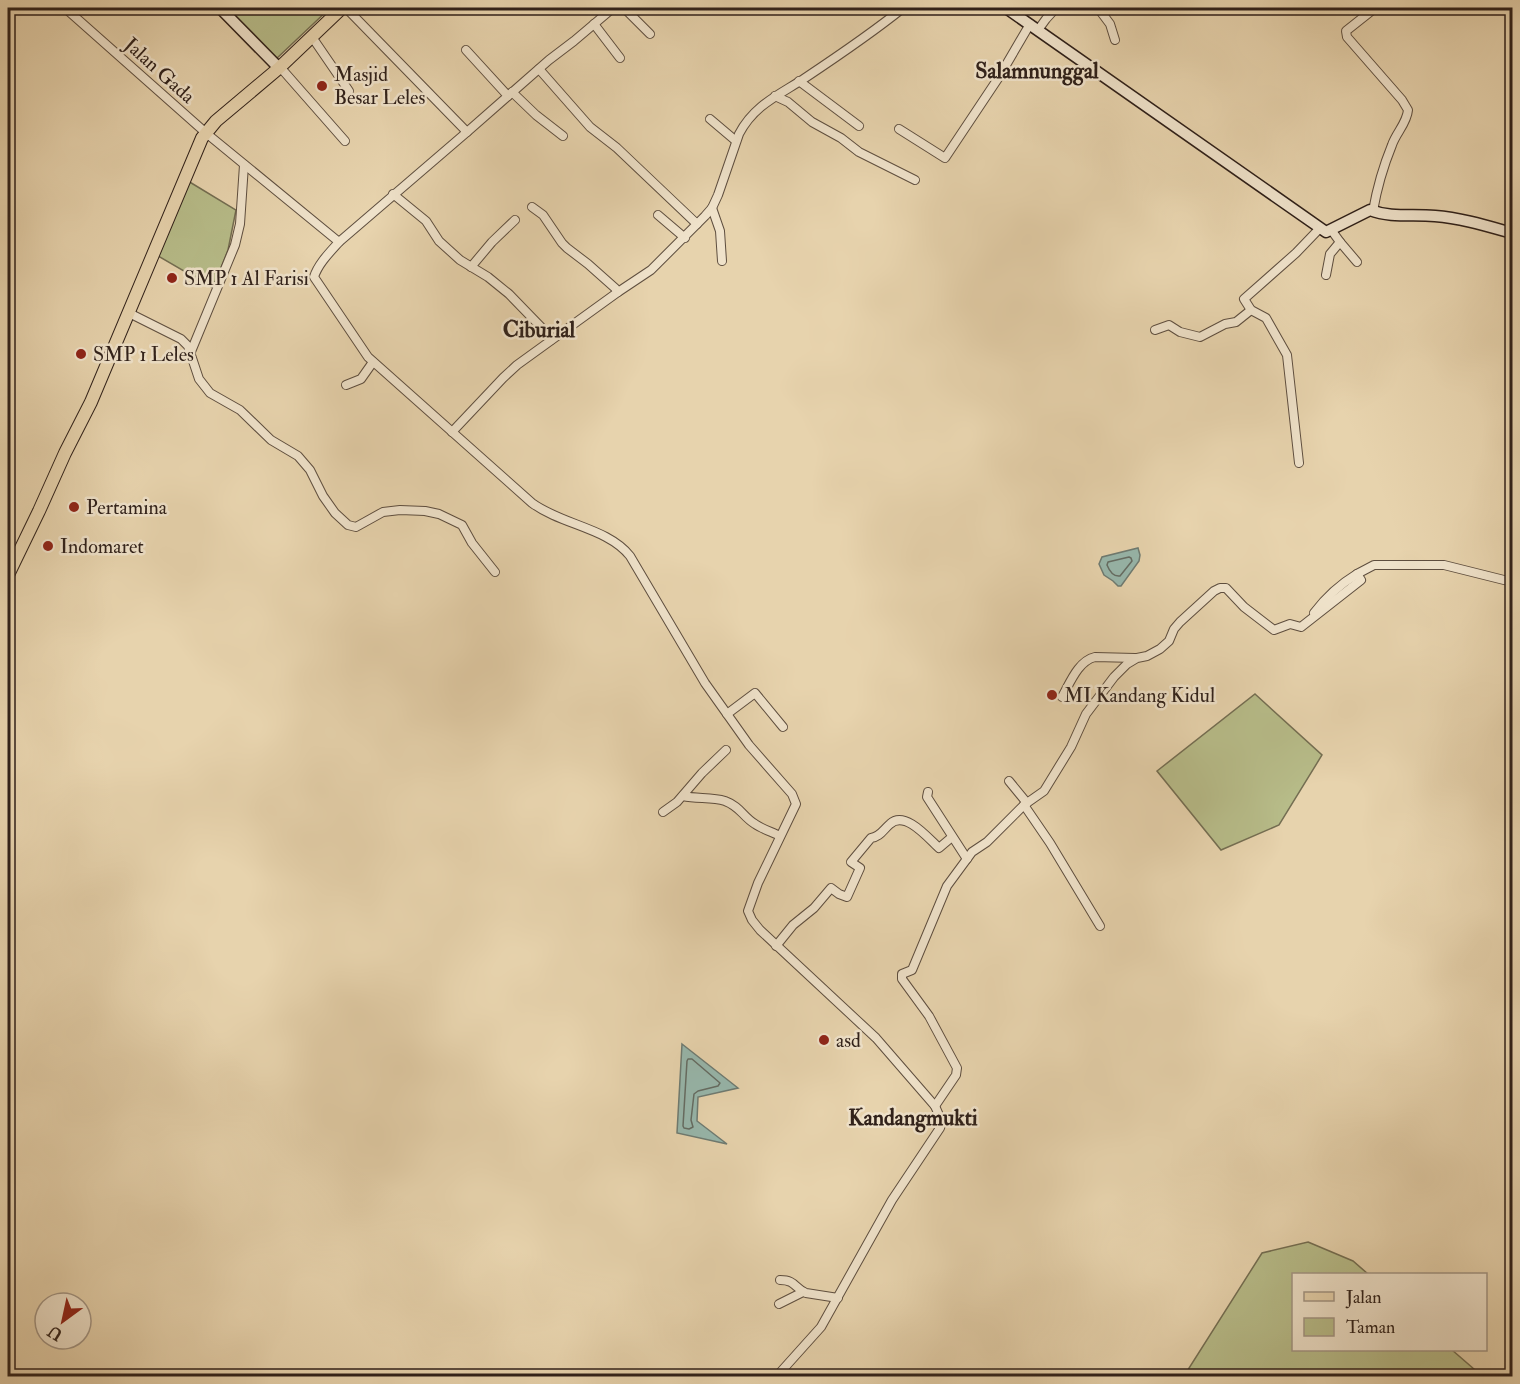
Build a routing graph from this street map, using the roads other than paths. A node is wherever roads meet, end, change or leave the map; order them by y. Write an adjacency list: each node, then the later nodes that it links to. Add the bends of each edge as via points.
1 (65, 8): 28 (street, Jalan Gada)
2 (219, 8): 18 (street)
3 (344, 8): 14 (main road); 27 (street)
4 (614, 8): 11 (street)
5 (624, 8): 13 (street)
6 (903, 8): 20 (street)
7 (1006, 8): 12 (street)
8 (1056, 8): 12 (street)
9 (1098, 8): 15 (street, via 1110,24)
10 (1375, 8): 37 (street, via 1346,31 1347,37 1402,100 1408,113 1378,183)
11 (594, 24): 17 (street); 19 (street)
12 (1034, 27): 26 (street, via 945,158); 41 (street)
13 (651, 34)
14 (312, 37): 18 (main road); 21 (street)
15 (1115, 40)
16 (466, 50): 22 (street)
17 (620, 58)
18 (280, 68): 28 (main road); 30 (street)
19 (539, 69): 22 (street); 40 (street, via 590,126)
20 (799, 81): 23 (street); 25 (street)
21 (349, 92)
22 (510, 94): 27 (street); 29 (street)
23 (775, 96): 31 (street, via 751,114); 33 (street, via 859,152)
24 (710, 119): 31 (street)
25 (860, 126)
26 (899, 129)
27 (467, 132): 34 (street)
28 (206, 133): 32 (street, Jalan Gada); 53 (main road)
29 (563, 136)
30 (345, 141)
31 (736, 141): 36 (street)
32 (244, 165): 45 (street, Jalan Gada); 56 (street, via 235,245)
33 (915, 180)
34 (393, 194): 45 (street); 49 (street, via 426,221 439,242)
35 (532, 207): 51 (street, via 543,214 562,243)
36 (712, 208): 40 (street); 47 (street, via 720,231)
37 (1373, 211): 42 (street); 43 (street, via 1459,219)
38 (658, 215): 44 (street)
39 (515, 220): 49 (street)
40 (697, 224): 44 (street)
41 (1320, 228): 42 (street); 52 (street, via 1245,297)
42 (1332, 231): 46 (street)
43 (1512, 233)
44 (685, 238): 51 (street, via 651,270)
45 (339, 242): 57 (street, via 314,277)
46 (1340, 242): 48 (street); 50 (street, via 1330,254)
47 (722, 261)
48 (1357, 262)
49 (471, 267): 55 (street, via 509,294)
50 (1326, 275)
51 (618, 292): 55 (street)
52 (1251, 310): 54 (street, via 1236,322 1200,337 1169,325); 60 (street, via 1266,318 1287,355)
53 (129, 313): 56 (street, via 181,339); 62 (main road)
54 (1155, 330)
55 (551, 340): 59 (street, via 503,378)
56 (190, 354): 61 (street, via 199,379 210,393 240,410 271,440 298,456 335,513 348,525 356,527 383,512 439,514 462,525)
57 (373, 362): 58 (street, via 361,379); 59 (street)
58 (346, 385)
59 (452, 432): 66 (street, via 542,510 611,539 624,549)
60 (1299, 463)
61 (495, 572)
62 (8, 575)
63 (1512, 582): 64 (street, via 1444,565 1374,565 1357,574 1361,580 1300,627 1290,624 1274,630 1226,588 1220,588 1180,622 1160,650)
64 (1137, 658): 65 (street, via 1090,658 1076,672); 72 (street, via 1114,677 1092,705 1050,784)
65 (1062, 697)
66 (727, 714): 67 (street, via 755,693); 74 (street, via 795,799)
67 (783, 727)
68 (726, 750): 71 (street)
69 (1009, 781): 72 (street)
70 (928, 792): 75 (street)
71 (683, 796): 73 (street); 74 (street, via 724,801 738,807 755,824)
72 (1025, 804): 76 (street); 77 (street)
73 (663, 812)
74 (780, 836): 78 (street, via 748,911)
75 (952, 837): 76 (street); 78 (street, via 939,848 911,824 892,821 851,861 860,868 847,897 831,888)
76 (967, 859): 79 (street, via 947,886 912,970 902,974 957,1068)
77 (1100, 926)
78 (776, 946): 79 (street, via 876,1038)
79 (935, 1106): 82 (street, via 942,1122 940,1128 892,1200)
80 (780, 1280): 81 (street, via 792,1282)
81 (803, 1292): 82 (street); 83 (street)
82 (838, 1298): 84 (street, via 821,1327)
83 (779, 1304)
84 (777, 1377)

